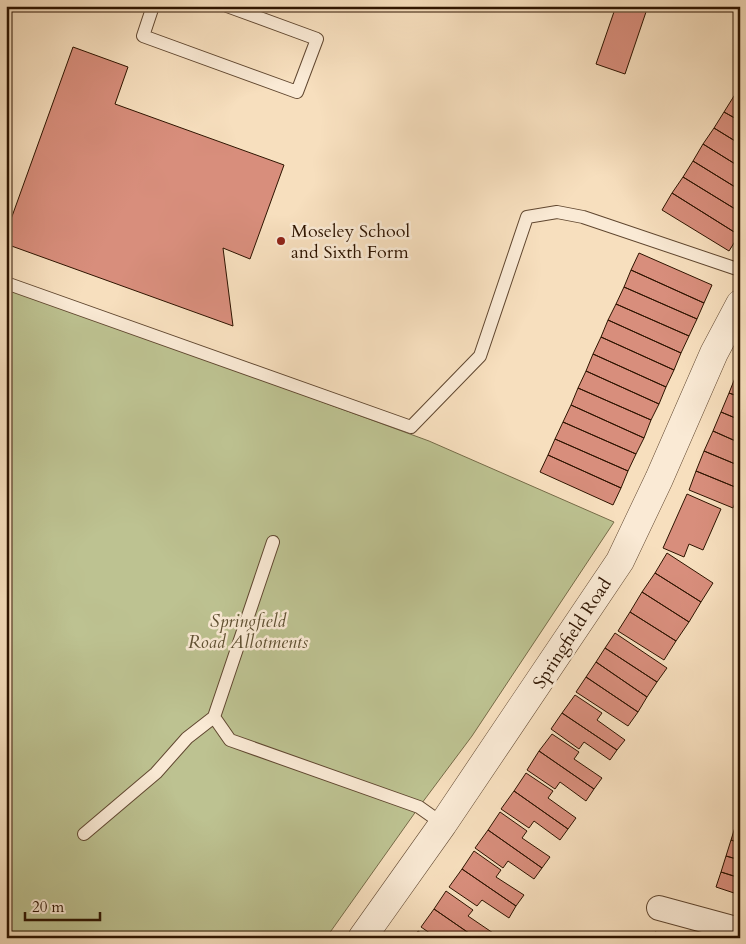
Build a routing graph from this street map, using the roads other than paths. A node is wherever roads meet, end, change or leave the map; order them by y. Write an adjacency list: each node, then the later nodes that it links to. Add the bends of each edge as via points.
1 (153, 6): 2 (lane, via 142,36 297,92 316,39)
2 (227, 6)
3 (740, 270): 4 (lane, via 582,217 557,212 527,217 480,356 411,427)
4 (6, 283)
5 (740, 304): 8 (street, Springfield Road, via 714,353 620,561)
6 (272, 542): 7 (lane)
7 (214, 717): 8 (lane, via 230,740 419,807); 9 (lane, via 187,738 156,773)
8 (444, 824): 12 (street, Springfield Road)
9 (84, 834)
10 (659, 908): 11 (street)
11 (740, 930)
12 (362, 938)

